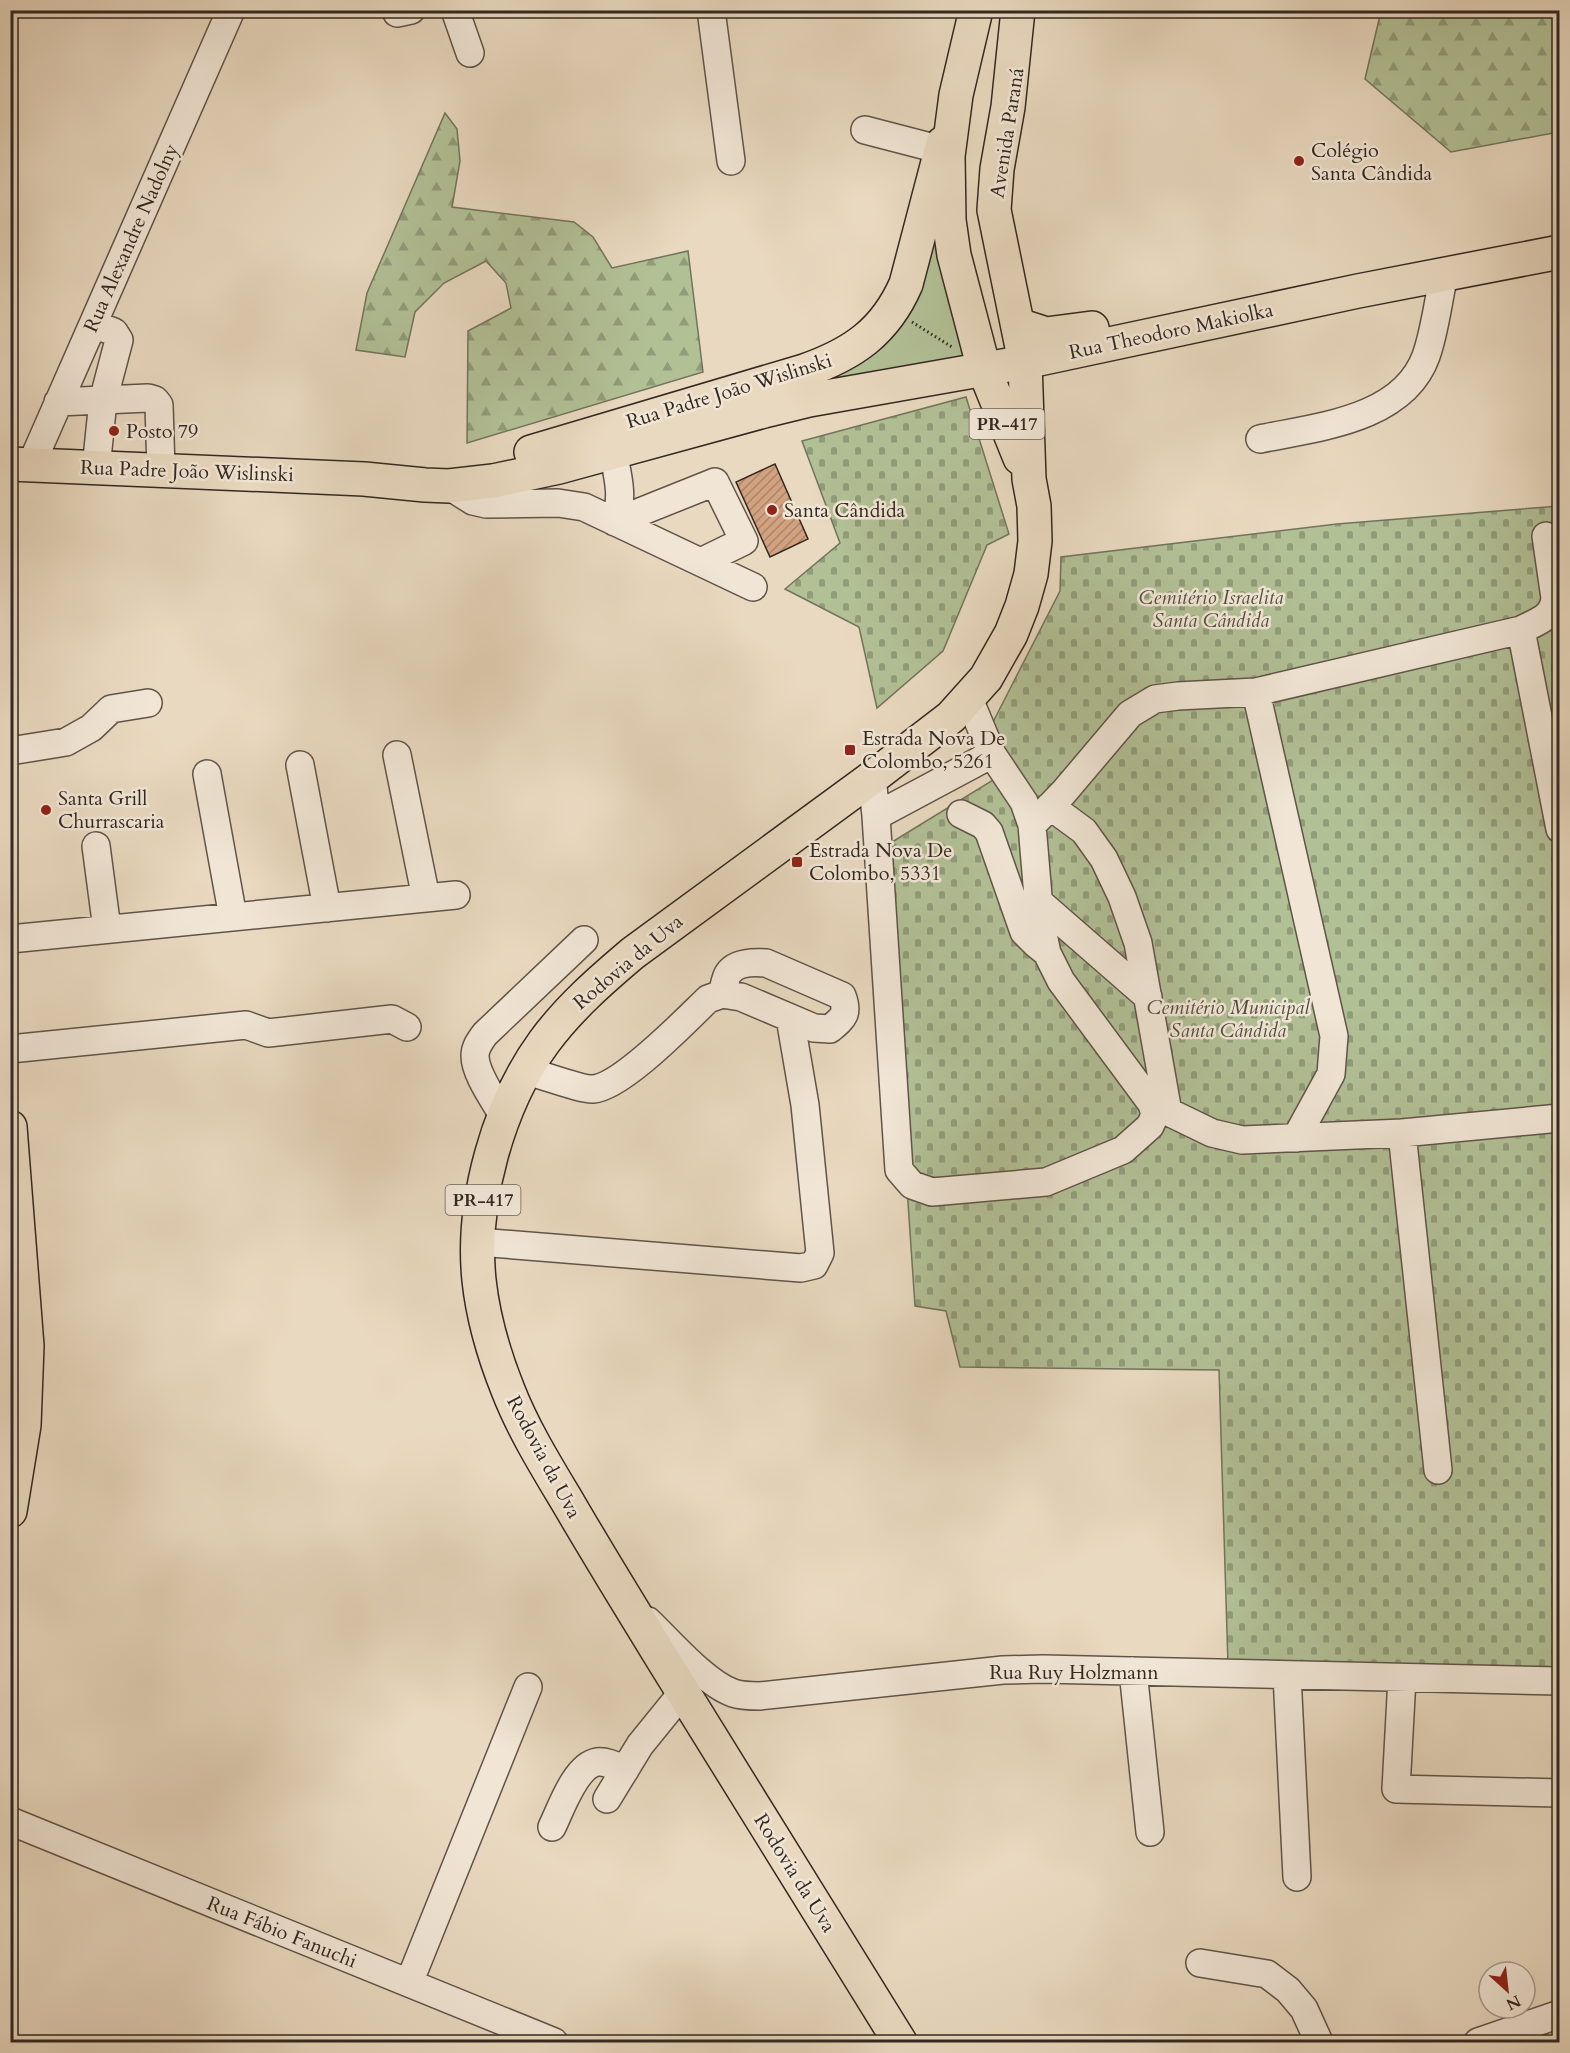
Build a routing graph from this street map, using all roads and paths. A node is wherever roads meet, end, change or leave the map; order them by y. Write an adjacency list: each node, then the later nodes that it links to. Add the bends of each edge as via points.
1 (231, 10): 17 (street, Rua Alexandre Nadolny)
2 (455, 10): 7 (street)
3 (711, 10): 12 (street)
4 (976, 10): 8 (main road)
5 (1018, 10): 9 (main road)
6 (1030, 10): 9 (main road, Avenida Paraná)
7 (470, 52)
8 (956, 95): 11 (main road, Rua Padre João Wislinski); 20 (main road, via 948,156 949,220 954,255)
9 (1008, 106): 18 (main road, Avenida Paraná, via 994,210)
10 (865, 130): 11 (street)
11 (942, 150): 16 (main road, Rua Padre João Wislinski, via 906,284)
12 (731, 161)
13 (1560, 252): 14 (main road, Rua Theodoro Makiolka)
14 (1444, 275): 15 (main road, Rua Theodoro Makiolka); 24 (street, via 1426,357 1401,392 1350,421)
15 (1358, 291): 18 (main road, Rua Theodoro Makiolka, via 1057,333 1036,332); 19 (main road, Rua Theodoro Makiolka)
16 (893, 310): 20 (path); 21 (main road, Rua Padre João Wislinski, via 872,334 843,355)
17 (93, 324): 22 (street, via 114,332 118,340); 23 (street, Rua Alexandre Nadolny)
18 (1018, 325): 19 (main road, Avenida Paraná)
19 (1025, 362): 20 (main road, Rua Theodoro Makiolka); 30 (main road, Rodovia da Uva / PR-417)
20 (984, 369): 25 (main road, Rua Padre João Wislinski, via 809,400); 30 (main road, Rodovia da Uva / PR-417)
21 (708, 399): 25 (main road, via 633,428); 29 (main road, Rua Padre João Wislinski, via 514,457)
22 (103, 401): 23 (street); 27 (street); 28 (street, via 155,400 159,405)
23 (58, 402): 26 (street, Rua Alexandre Nadolny)
24 (1260, 439)
25 (613, 452): 31 (main road, Rua Padre João Wislinski, via 522,476); 32 (street)
26 (21, 465): 27 (main road, Rua Padre João Wislinski)
27 (96, 468): 28 (main road, Rua Padre João Wislinski)
28 (161, 470): 29 (main road, Rua Padre João Wislinski)
29 (364, 479): 31 (main road, Rua Padre João Wislinski)
30 (1029, 479): 40 (main road, Rodovia da Uva / PR-417, via 1035,541 1031,574 1011,634)
31 (449, 486): 34 (street, via 472,501 570,504)
32 (620, 489): 33 (street, via 640,503); 34 (street)
33 (656, 506): 34 (street); 36 (street, via 715,482 744,541)
34 (615, 522): 36 (street)
35 (1546, 536): 38 (street, via 1554,608)
36 (701, 562): 37 (street)
37 (753, 587)
38 (1521, 630): 39 (street); 51 (street)
39 (1256, 692): 50 (street, via 1155,699 1130,714); 73 (street, via 1334,1036 1330,1074)
40 (969, 699): 43 (street); 47 (main road, Rodovia da Uva / PR-417)
41 (148, 703): 42 (street, via 111,709 91,728 66,742)
42 (10, 751)
43 (992, 754): 49 (street); 50 (street, via 1024,802)
44 (397, 755): 54 (street)
45 (300, 765): 56 (street)
46 (207, 774): 57 (street)
47 (872, 777): 49 (street); 67 (main road, Rodovia da Uva / PR-417, via 607,974 572,1008)
48 (961, 814): 61 (street, via 989,832 1024,932)
49 (876, 816): 68 (street, via 899,1170 912,1185 932,1192 1046,1182 1123,1150 1150,1126)
50 (1041, 816): 55 (street); 63 (street, via 1084,831 1104,859 1138,943)
51 (1560, 829)
52 (96, 846): 58 (street)
53 (456, 896): 54 (street)
54 (426, 898): 56 (street)
55 (1039, 902): 61 (street); 63 (street)
56 (327, 908): 57 (street)
57 (233, 917): 58 (street)
58 (107, 929): 59 (street)
59 (10, 939)
60 (584, 940): 69 (street, via 477,1045 478,1068)
61 (1047, 953): 68 (street, via 1061,981)
62 (722, 994): 64 (street, via 741,997); 64 (street, via 728,974 736,966 759,962 842,996 846,1005 843,1018 830,1029 814,1028); 67 (street, via 708,999 624,1076 605,1087 590,1089)
63 (1148, 997): 68 (street)
64 (790, 1018): 75 (street, via 809,1139 820,1253 814,1265 801,1268)
65 (407, 1027): 66 (street, via 392,1019 268,1033 246,1025)
66 (10, 1049)
67 (526, 1071): 69 (main road, Rodovia da Uva / PR-417)
68 (1160, 1108): 73 (street, via 1212,1133 1242,1140)
69 (504, 1117): 75 (main road, Rodovia da Uva / PR-417, via 484,1192)
70 (1560, 1118): 72 (street)
71 (10, 1127): 74 (main road)
72 (1402, 1133): 73 (street); 78 (street)
73 (1296, 1138)
74 (12, 1170): 76 (main road)
75 (478, 1242): 80 (main road, Rodovia da Uva / PR-417, via 485,1314 508,1391 543,1460)
76 (18, 1307): 77 (main road, via 27,1388)
77 (15, 1456): 79 (main road)
78 (1438, 1470)
79 (11, 1510)
80 (626, 1599): 81 (street, Rua Ruy Holzmann, via 716,1684 745,1696 1003,1670); 86 (main road, Rodovia da Uva / PR-417)
81 (1133, 1671): 82 (street, Rua Ruy Holzmann); 92 (street)
82 (1287, 1675): 83 (street, Rua Ruy Holzmann); 93 (street)
83 (1402, 1678): 84 (street, Rua Ruy Holzmann); 88 (street, via 1396,1789)
84 (1560, 1681)
85 (528, 1687): 95 (street)
86 (683, 1692): 87 (street); 98 (main road, Rodovia da Uva / PR-417)
87 (625, 1770): 89 (street); 91 (street, via 604,1762 586,1768 577,1777)
88 (1560, 1793)
89 (607, 1798)
90 (10, 1821): 95 (street, Rua Fábio Fanuchi)
91 (552, 1827)
92 (1150, 1832)
93 (1297, 1877)
94 (1200, 1963): 99 (street, via 1267,1974 1304,2009)
95 (409, 1983): 97 (street, Rua Fábio Fanuchi)
96 (1551, 2025): 100 (street)
97 (554, 2043)
98 (900, 2043)
99 (1319, 2043)
100 (1478, 2043)

